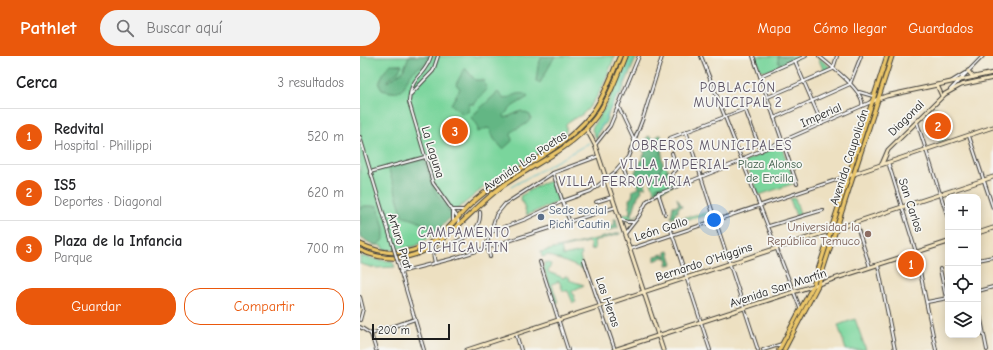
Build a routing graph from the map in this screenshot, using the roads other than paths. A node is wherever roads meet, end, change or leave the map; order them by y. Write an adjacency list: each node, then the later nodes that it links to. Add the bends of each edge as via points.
1 (431, 56): 31 (street, La Laguna, via 429,63 413,82)
2 (438, 56): 31 (street, via 433,71 414,88)
3 (620, 56): 41 (main road, Avenida Los Poetas)
4 (625, 56): 47 (main road, Avenida Los Poetas, via 607,99)
5 (639, 56): 39 (street)
6 (701, 56): 42 (street)
7 (754, 56): 20 (street)
8 (806, 56): 16 (street)
9 (819, 56): 17 (street)
10 (837, 56): 17 (street)
11 (861, 56): 26 (street)
12 (887, 56): 32 (main road, Avenida Caupolicán)
13 (892, 56): 30 (main road, Avenida Caupolicán)
14 (983, 56): 18 (street)
15 (662, 57): 52 (street)
16 (795, 61): 20 (street); 25 (street)
17 (833, 69): 25 (street); 26 (street)
18 (968, 71): 21 (main road); 23 (street); 24 (street)
19 (993, 73): 21 (main road)
20 (760, 76): 35 (street)
21 (973, 77): 23 (main road)
22 (993, 78): 28 (main road)
23 (960, 80): 24 (main road); 28 (street)
24 (951, 81): 27 (main road)
25 (804, 82): 35 (street); 37 (street)
26 (850, 84): 29 (street); 37 (street)
27 (937, 84): 33 (main road); 34 (main road)
28 (950, 90): 34 (main road, Diagonal)
29 (859, 92): 32 (street); 40 (street, via 863,102)
30 (880, 92): 33 (main road); 36 (main road, Avenida Caupolicán)
31 (410, 96): 58 (street, La Laguna, via 411,110)
32 (873, 96): 38 (main road, Avenida Caupolicán)
33 (886, 96): 36 (main road)
34 (942, 96): 44 (main road, Diagonal)
35 (767, 97): 43 (street)
36 (878, 99): 38 (main road); 66 (main road, Avenida Caupolicán)
37 (813, 102): 43 (street); 45 (street)
38 (871, 102): 40 (street, Imperial); 68 (main road, Avenida Caupolicán)
39 (618, 106): 52 (street); 54 (street, via 608,131)
40 (861, 107): 45 (street, Imperial)
41 (591, 115): 47 (main road); 85 (main road, Avenida Los Poetas, via 567,139 495,185)
42 (725, 117): 48 (street); 56 (street, via 745,109); 60 (street)
43 (774, 118): 53 (street)
44 (916, 121): 55 (street); 63 (main road, Diagonal, via 888,150)
45 (822, 124): 53 (street, Imperial)
46 (993, 127): 49 (main road, León Gallo)
47 (586, 128): 54 (main road); 101 (main road, Avenida Los Poetas, via 560,151 495,192)
48 (686, 131): 51 (street); 67 (street)
49 (969, 136): 55 (main road, León Gallo); 72 (street)
50 (360, 137): 64 (street, Arturo Prat)
51 (670, 138)
52 (634, 140): 62 (street, via 628,157)
53 (782, 143): 56 (street, Imperial); 75 (street)
54 (595, 145): 59 (main road)
55 (926, 150): 61 (main road, León Gallo); 78 (street)
56 (761, 151): 60 (street, Imperial)
57 (672, 153): 76 (street, via 677,169 672,174)
58 (425, 156): 64 (street); 87 (street, La Laguna, via 436,189)
59 (599, 156): 65 (street); 71 (main road)
60 (743, 160): 67 (street, Imperial); 82 (street)
61 (888, 162): 63 (main road, León Gallo); 84 (street, San Carlos)
62 (622, 164): 71 (street); 74 (street)
63 (882, 164): 66 (main road, León Gallo)
64 (370, 172): 126 (street, Arturo Prat, bridge)
65 (553, 173): 80 (street); 105 (street, via 505,204 496,215)
66 (854, 174): 68 (main road, León Gallo); 102 (main road, Avenida Caupolicán)
67 (702, 176): 76 (street, Imperial); 94 (street)
68 (848, 176): 70 (street, León Gallo); 73 (main road, Avenida Caupolicán)
69 (993, 176): 72 (main road, Bernardo O'Higgins)
70 (840, 179): 73 (main road); 82 (street, León Gallo)
71 (607, 180): 79 (main road); 80 (street, via 591,191)
72 (984, 180): 78 (main road, Bernardo O'Higgins); 86 (street)
73 (846, 183): 104 (main road, Avenida Caupolicán)
74 (628, 184)
75 (797, 184)
76 (677, 186): 77 (street, Imperial)
77 (658, 194): 91 (street); 95 (street, Imperial, via 647,201)
78 (940, 194): 84 (main road, Bernardo O'Higgins); 88 (street)
79 (613, 197): 81 (street); 83 (main road)
80 (562, 201): 97 (street); 105 (street, via 526,220)
81 (596, 202)
82 (760, 205): 94 (street, León Gallo); 99 (street)
83 (616, 207): 93 (main road); 97 (street)
84 (902, 207): 96 (main road, Bernardo O'Higgins); 115 (street, San Carlos)
85 (467, 208): 87 (street, via 460,211); 92 (main road, Avenida Los Poetas)
86 (993, 208)
87 (451, 209): 92 (street, La Laguna); 98 (street)
88 (945, 209)
89 (823, 210): 99 (street)
90 (480, 212): 121 (street, via 481,217 470,234 433,253)
91 (665, 214)
92 (458, 218): 98 (main road, Avenida Los Poetas); 101 (street)
93 (620, 219): 95 (street); 107 (main road)
94 (716, 220): 108 (street, León Gallo); 122 (street)
95 (634, 221): 107 (street, Imperial)
96 (856, 222): 102 (main road, Bernardo O'Higgins); 124 (street)
97 (570, 223): 111 (street)
98 (451, 226): 109 (main road, Avenida Los Poetas, via 432,242 413,250 387,252)
99 (769, 226): 112 (street)
100 (670, 227): 108 (street)
101 (457, 228): 114 (main road, Avenida Los Poetas, via 435,245 415,254 393,257)
102 (837, 228): 104 (main road, Bernardo O'Higgins); 128 (main road, Avenida Caupolicán)
103 (993, 228): 106 (main road)
104 (832, 230): 112 (main road, Bernardo O'Higgins); 129 (main road, Avenida Caupolicán)
105 (491, 232): 111 (street)
106 (981, 232)
107 (625, 234): 113 (main road)
108 (672, 235): 113 (street, León Gallo); 127 (street)
109 (360, 242)
110 (945, 243): 115 (main road, Avenida San Martín)
111 (487, 247): 116 (street); 121 (street)
112 (777, 248): 122 (main road, Bernardo O'Higgins); 134 (street)
113 (630, 249): 133 (main road)
114 (360, 250)
115 (916, 252): 123 (main road, Avenida San Martín); 137 (street, San Carlos)
116 (490, 257)
117 (993, 257): 118 (street)
118 (981, 259)
119 (584, 260): 138 (street, Las Heras)
120 (540, 262): 143 (street)
121 (434, 263): 126 (street)
122 (730, 263): 127 (main road, Bernardo O'Higgins); 139 (street)
123 (878, 264): 124 (main road, Avenida San Martín); 164 (street)
124 (870, 267): 128 (main road, Avenida San Martín)
125 (940, 269): 131 (street)
126 (400, 272): 141 (street, Arturo Prat)
127 (686, 278): 133 (main road, Bernardo O'Higgins); 145 (street)
128 (818, 285): 129 (main road, Avenida San Martín); 163 (main road, Avenida Caupolicán)
129 (813, 286): 134 (main road, Avenida San Martín); 140 (main road, Avenida Caupolicán)
130 (993, 287): 132 (street)
131 (945, 290)
132 (981, 290)
133 (644, 291): 138 (main road, Bernardo O'Higgins); 149 (main road)
134 (794, 292): 139 (main road, Avenida San Martín); 140 (street)
135 (360, 297): 142 (street, via 363,309)
136 (945, 298): 137 (street)
137 (927, 302): 165 (street, San Carlos)
138 (600, 306): 143 (main road, Bernardo O'Higgins); 157 (street, Las Heras)
139 (744, 308): 145 (main road, Avenida San Martín); 160 (street)
140 (801, 309): 150 (main road, Avenida Caupolicán)
141 (415, 319): 147 (street); 153 (street, Arturo Prat)
142 (360, 320)
143 (558, 320): 148 (main road, Bernardo O'Higgins); 156 (street)
144 (981, 320): 166 (street)
145 (701, 322): 149 (main road, Avenida San Martín); 159 (street)
146 (360, 327): 147 (street)
147 (370, 334): 152 (street)
148 (516, 334): 151 (main road, Bernardo O'Higgins); 155 (street)
149 (659, 336): 157 (main road, Avenida San Martín); 158 (main road)
150 (783, 343): 161 (street); 162 (main road, Avenida Caupolicán)
151 (472, 349): 154 (main road, Bernardo O'Higgins)
152 (376, 350)
153 (424, 350)
154 (467, 350)
155 (521, 350)
156 (568, 350)
157 (615, 350)
158 (663, 350)
159 (710, 350)
160 (758, 350)
161 (763, 350)
162 (779, 350)
163 (784, 350)
164 (895, 350)
165 (936, 350)
166 (987, 350)

